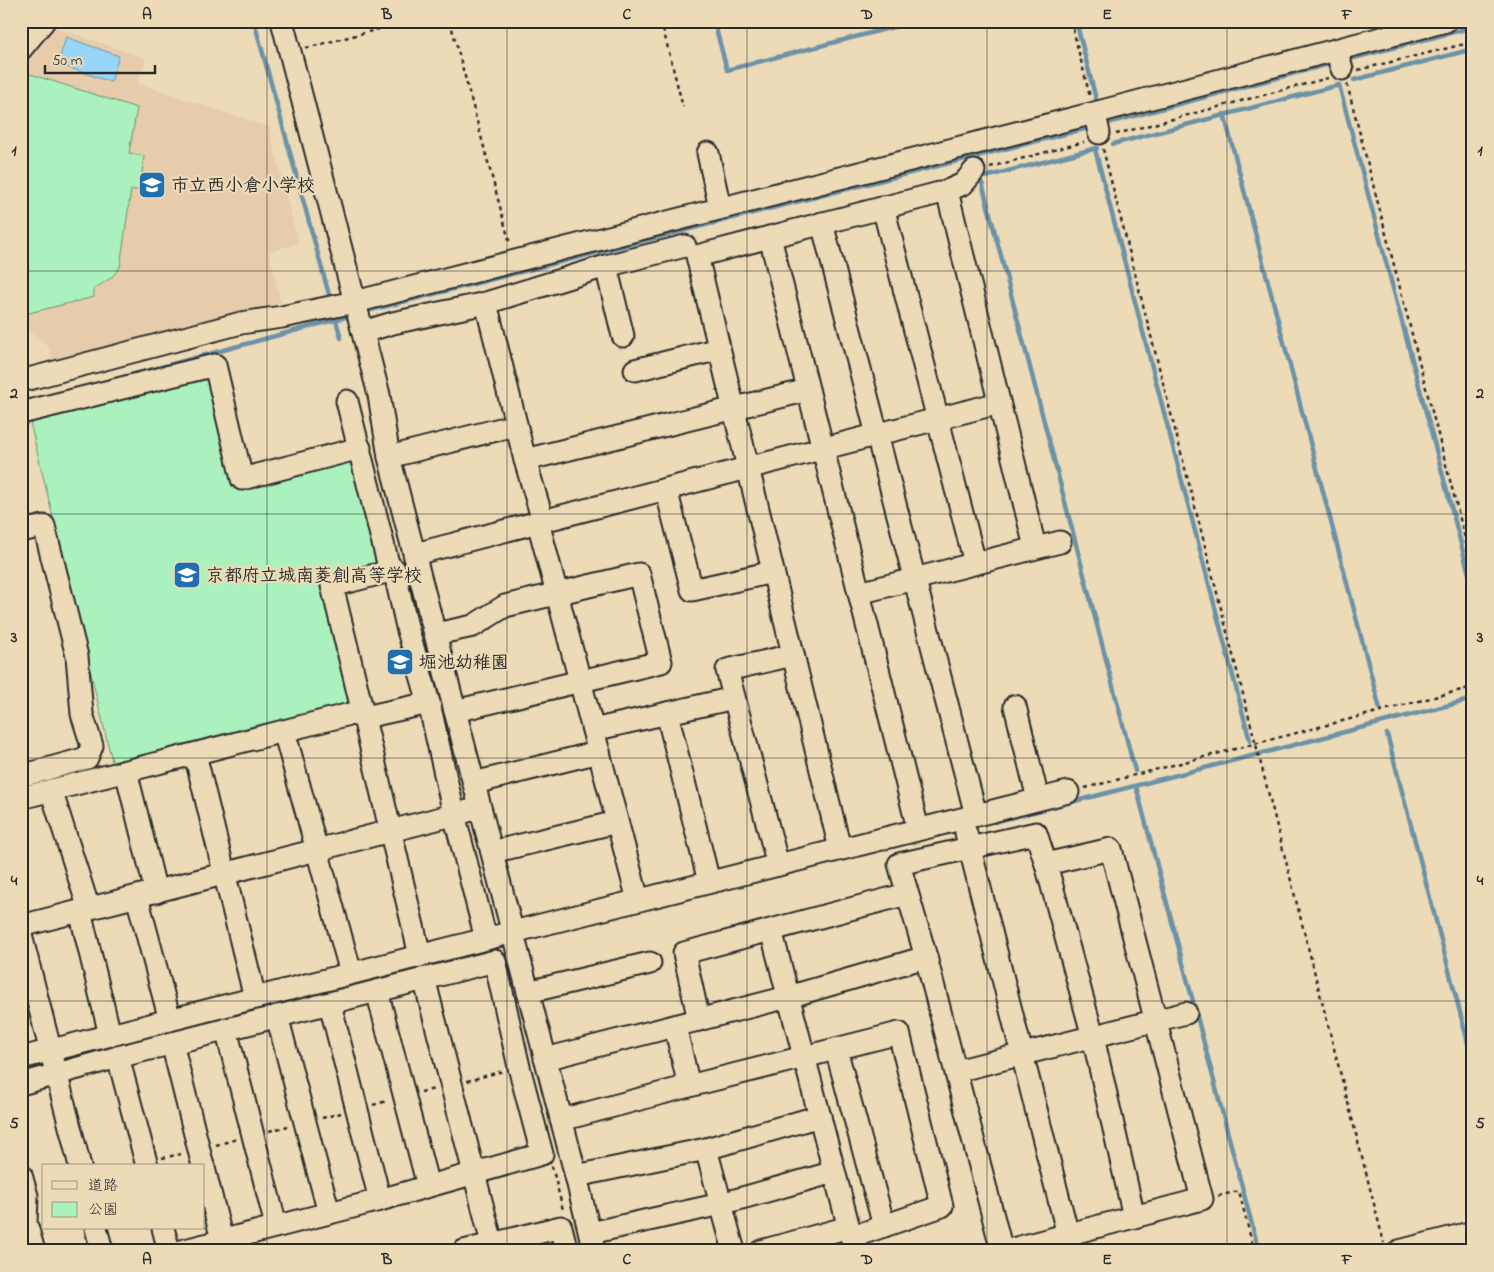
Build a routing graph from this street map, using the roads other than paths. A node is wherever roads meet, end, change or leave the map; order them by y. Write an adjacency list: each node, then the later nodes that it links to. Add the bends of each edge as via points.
1 (44, 21): 4 (street)
2 (282, 21): 15 (street)
3 (1446, 21): 9 (street, via 1340,62 1097,126)
4 (21, 48)
5 (708, 153): 9 (street)
6 (974, 171): 7 (street, via 963,184)
7 (946, 191): 8 (street); 23 (street)
8 (883, 207): 10 (street); 26 (street)
9 (720, 208): 13 (street)
10 (822, 223): 11 (street); 28 (street)
11 (770, 237): 17 (street, via 697,256); 20 (street)
12 (685, 246): 13 (street)
13 (608, 254): 14 (street); 15 (street, via 515,261); 16 (street)
14 (486, 302): 15 (street, via 393,323); 27 (street)
15 (350, 312): 18 (street, via 241,323); 31 (street, via 380,395)
16 (623, 336)
17 (720, 349): 19 (street); 24 (street)
18 (195, 352): 21 (street); 21 (street); 29 (street, via 214,365 242,479)
19 (635, 370)
20 (808, 390): 24 (street); 30 (street)
21 (35, 391): 25 (street)
22 (347, 400): 29 (street)
23 (999, 403): 26 (street); 38 (street)
24 (734, 408): 32 (street); 33 (street)
25 (21, 413)
26 (938, 419): 28 (street); 40 (street)
27 (516, 425): 31 (street); 32 (street)
28 (877, 434): 30 (street); 43 (street)
29 (360, 448): 41 (street)
30 (823, 448): 33 (street); 45 (street)
31 (389, 456): 39 (street)
32 (525, 460): 35 (street)
33 (748, 468): 34 (street); 42 (street)
34 (666, 489): 35 (street); 42 (street, via 692,590)
35 (540, 522): 39 (street); 44 (street)
36 (21, 532): 61 (street, via 44,526 76,656 82,714 92,746 87,758)
37 (1060, 542): 38 (street)
38 (1035, 547): 40 (street)
39 (415, 554): 46 (street)
40 (975, 562): 43 (street)
41 (390, 571): 47 (street, via 394,569); 55 (street, via 332,586)
42 (773, 572): 48 (street)
43 (915, 578): 45 (street); 69 (street)
44 (556, 593): 46 (street, via 505,606 473,626); 49 (street); 49 (street, via 639,574 661,662)
45 (859, 593): 71 (street)
46 (434, 626): 47 (street); 53 (street)
47 (407, 627): 51 (street)
48 (793, 655): 50 (street, via 727,670); 74 (street)
49 (580, 681): 53 (street); 56 (street)
50 (734, 698): 54 (street); 78 (street)
51 (429, 702): 55 (street); 68 (street)
52 (1015, 706): 66 (street)
53 (455, 711): 62 (street)
54 (667, 713): 56 (street); 80 (street)
55 (365, 716): 57 (street, via 350,714); 72 (street)
56 (593, 730): 58 (street)
57 (284, 731): 59 (street); 75 (street)
58 (599, 752): 62 (street); 70 (street)
59 (195, 754): 60 (street); 79 (street)
60 (126, 771): 63 (street); 82 (street)
61 (21, 776)
62 (474, 783): 67 (street)
63 (52, 790): 65 (street); 84 (street)
64 (1068, 792): 66 (street)
65 (21, 798)
66 (1038, 800): 69 (street)
67 (481, 808): 68 (street); 76 (street)
68 (454, 814): 72 (street); 89 (street)
69 (969, 817): 71 (street); 73 (street)
70 (617, 822): 76 (street); 83 (street)
71 (918, 830): 74 (street)
72 (390, 831): 75 (street); 90 (street)
73 (970, 847): 77 (street, via 1036,833); 81 (street, via 899,864); 112 (street)
74 (840, 849): 78 (street)
75 (317, 850): 79 (street); 93 (street)
76 (492, 852): 87 (street)
77 (1046, 864): 104 (street, via 1112,849); 108 (street)
78 (778, 865): 80 (street)
79 (224, 875): 82 (street); 98 (street)
80 (709, 882): 83 (street)
81 (908, 894): 86 (street); 91 (street)
82 (146, 895): 84 (street); 102 (street)
83 (638, 900): 87 (street)
84 (84, 910): 85 (street); 107 (street)
85 (21, 926)
86 (771, 930): 97 (street); 103 (street, via 684,953)
87 (513, 932): 89 (street); 96 (street)
88 (21, 935): 111 (street)
89 (486, 939): 90 (street)
90 (420, 955): 93 (street)
91 (926, 957): 97 (street); 117 (street)
92 (650, 962): 96 (street)
93 (352, 973): 98 (street)
94 (424, 978): 95 (street); 129 (street); 129 (street, via 495,961 542,1154)
95 (378, 991): 99 (street); 132 (street)
96 (528, 992): 116 (street)
97 (788, 997): 103 (street); 114 (street)
98 (255, 998): 102 (street)
99 (330, 1004): 101 (street); 133 (street)
100 (1186, 1013): 104 (street)
101 (277, 1016): 106 (street); 135 (street)
102 (170, 1020): 107 (street)
103 (699, 1020): 105 (street)
104 (1156, 1021): 108 (street); 136 (street, via 1202,1200)
105 (675, 1026): 116 (street); 120 (street)
106 (226, 1029): 109 (street); 137 (street)
107 (110, 1036): 111 (street)
108 (1093, 1037): 112 (street); 136 (street)
109 (172, 1043): 113 (street); 124 (street)
110 (836, 1049): 114 (street); 138 (street); 138 (street, via 899,1033 942,1206)
111 (51, 1051): 115 (street); 118 (street)
112 (1022, 1055): 117 (street); 145 (street)
113 (118, 1057): 118 (street); 126 (street)
114 (804, 1057): 120 (street); 121 (street)
115 (21, 1058)
116 (545, 1059): 122 (street)
117 (956, 1071): 155 (street)
118 (57, 1075): 119 (street); 125 (street)
119 (21, 1084)
120 (689, 1086): 122 (street)
121 (820, 1116): 123 (street); 127 (street)
122 (561, 1120): 131 (street)
123 (706, 1149): 131 (street); 134 (street)
124 (202, 1161)
125 (79, 1164)
126 (146, 1164)
127 (834, 1172): 134 (street); 142 (street)
128 (205, 1173): 143 (street)
129 (475, 1174): 132 (street); 146 (street)
130 (21, 1175): 147 (street, via 27,1196 26,1223)
131 (576, 1176): 144 (street)
132 (428, 1186): 133 (street)
133 (380, 1200): 135 (street)
134 (720, 1204): 144 (street); 153 (street)
135 (330, 1213): 137 (street)
136 (1134, 1217): 145 (street)
137 (276, 1226): 143 (street)
138 (884, 1226): 142 (street)
139 (97, 1230): 148 (street)
140 (164, 1230): 149 (street)
141 (1473, 1232): 156 (street)
142 (852, 1238): 154 (street)
143 (222, 1240): 150 (street)
144 (592, 1242)
145 (1070, 1242): 155 (street)
146 (493, 1247): 151 (street); 152 (street, via 561,1227)
147 (34, 1251)
148 (102, 1251)
149 (169, 1251)
150 (180, 1251)
151 (464, 1251)
152 (567, 1251)
153 (734, 1251)
154 (761, 1251)
155 (1003, 1251)
156 (1399, 1251)

